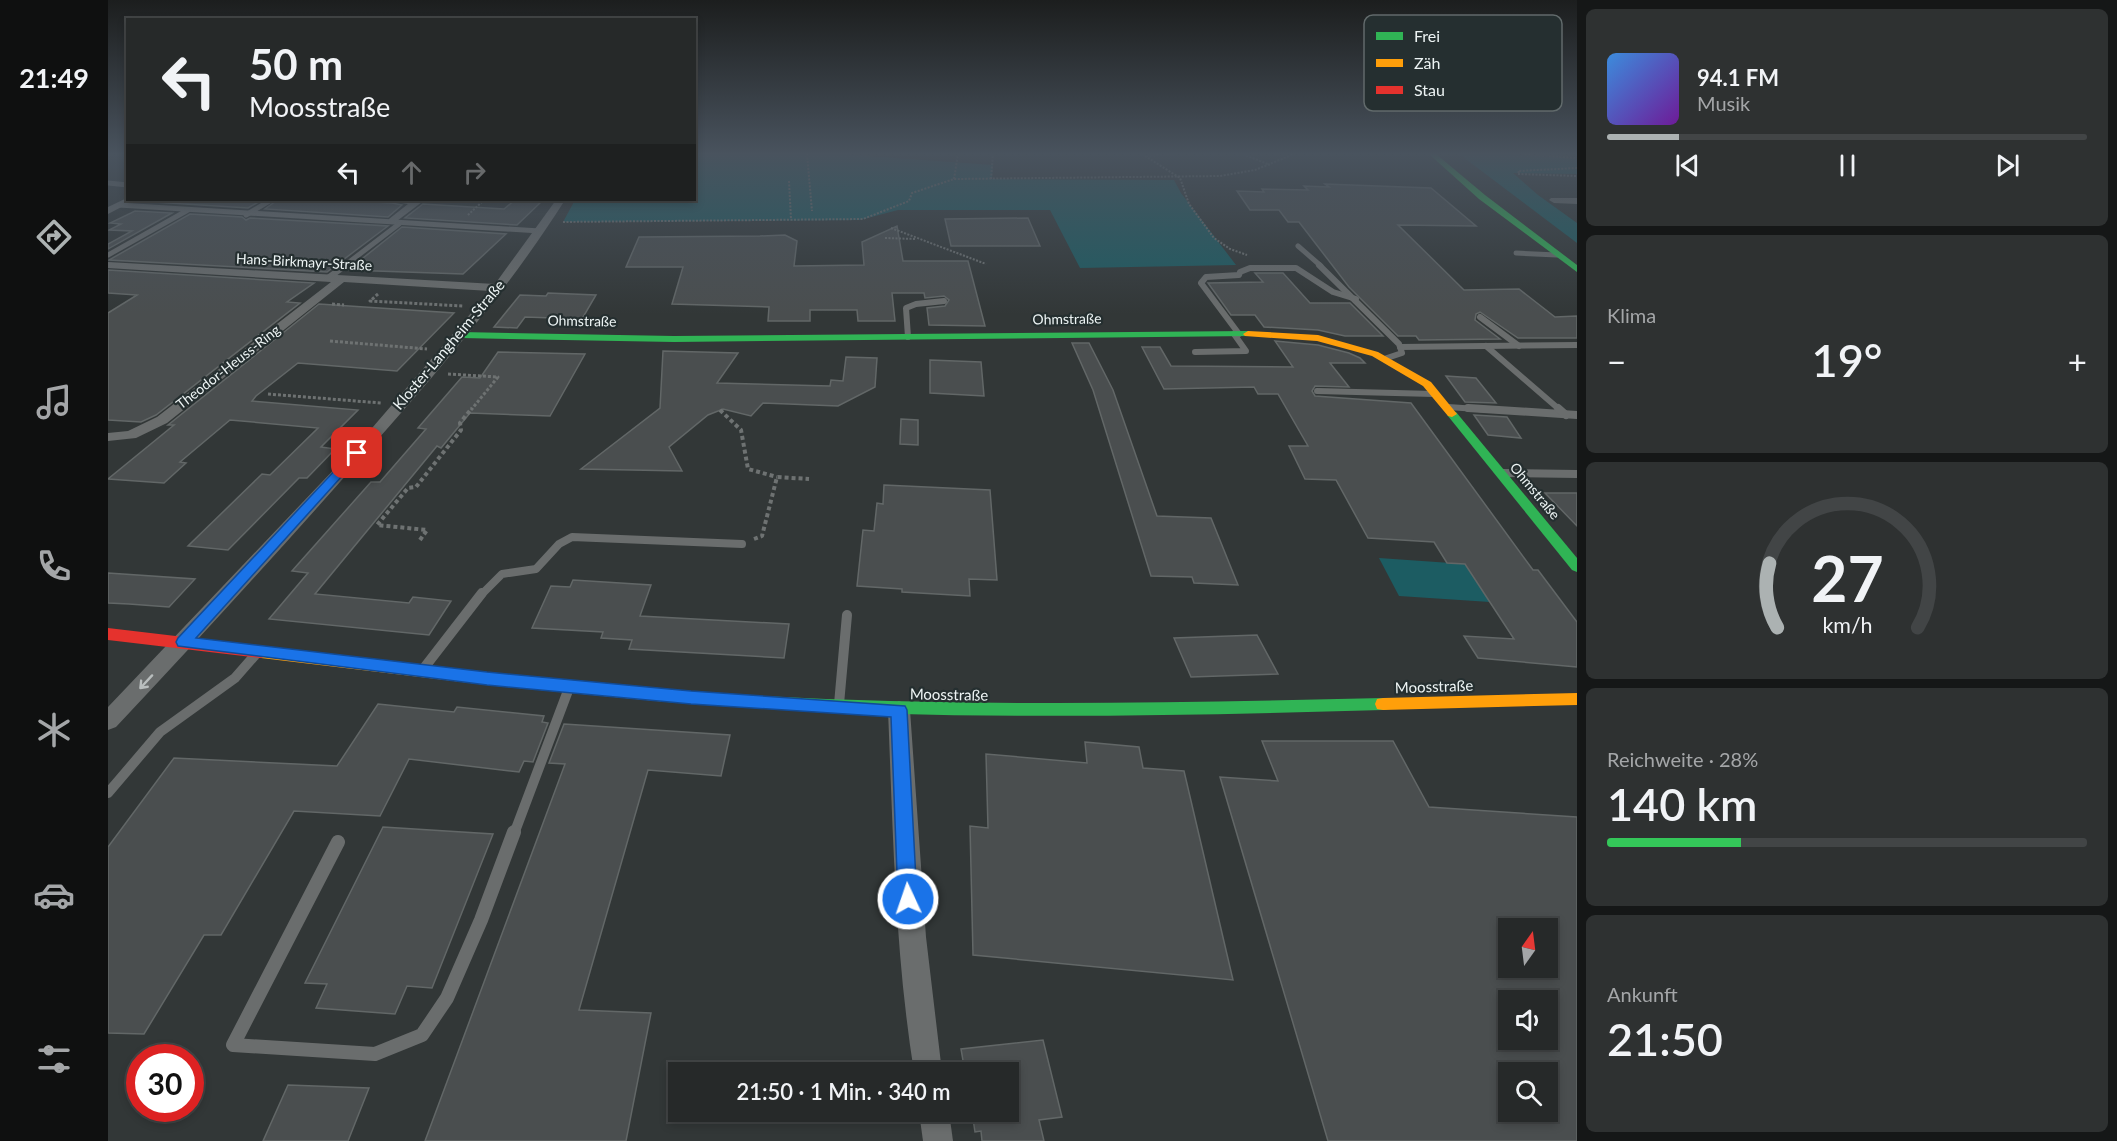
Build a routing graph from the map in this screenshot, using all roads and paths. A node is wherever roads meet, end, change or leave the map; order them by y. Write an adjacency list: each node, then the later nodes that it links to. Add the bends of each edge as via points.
1 (149, 207): 12 (lane)
2 (259, 207): 14 (lane)
3 (411, 207): 17 (street)
4 (476, 207): 15 (path)
5 (555, 207): 18 (street, Kloster-Langheim-Straße)
6 (790, 207): 16 (path)
7 (812, 207): 13 (path)
8 (893, 207): 16 (path, via 863,219)
9 (1193, 207): 26 (path, via 1218,241 1236,253)
10 (1495, 207): 25 (street)
11 (1506, 207): 27 (street)
12 (188, 210): 14 (lane); 24 (lane)
13 (812, 211)
14 (246, 215): 17 (lane)
15 (466, 216)
16 (791, 219): 18 (path)
17 (394, 223): 18 (lane); 31 (lane)
18 (543, 226): 34 (street, Kloster-Langheim-Straße)
19 (891, 228): 21 (path)
20 (885, 238): 21 (path)
21 (920, 239): 28 (path)
22 (1298, 246): 35 (lane)
23 (1516, 253): 25 (lane)
24 (108, 255)
25 (1557, 255): 30 (street)
26 (1253, 256)
27 (1577, 260)
28 (986, 264)
29 (108, 265): 31 (street, Hans-Birkmayr-Straße)
30 (1577, 269)
31 (328, 278): 32 (street, Hans-Birkmayr-Straße)
32 (340, 279): 33 (street, Hans-Birkmayr-Straße); 59 (street, Theodor-Heuss-Ring, via 162,420 131,435)
33 (391, 282): 34 (street, Hans-Birkmayr-Straße); 37 (path, via 370,301)
34 (497, 288): 37 (street, Kloster-Langheim-Straße)
35 (1356, 299): 39 (lane, via 1333,292 1296,268 1250,268 1239,275 1206,277 1201,283); 45 (lane)
36 (944, 301): 41 (lane, via 906,308)
37 (482, 308): 40 (street, Kloster-Langheim-Straße)
38 (1480, 317): 44 (lane)
39 (1236, 334): 41 (street, Ohmstraße); 48 (lane, via 1246,351); 49 (street, Ohmstraße, via 1294,334 1327,339)
40 (461, 335): 41 (street, Ohmstraße, via 628,339); 46 (street, Kloster-Langheim-Straße)
41 (908, 337)
42 (330, 341): 46 (path)
43 (1577, 345): 44 (lane)
44 (1519, 346): 47 (lane)
45 (1400, 347): 47 (lane, via 1473,346); 49 (lane, via 1402,353)
46 (448, 350): 50 (street, Kloster-Langheim-Straße)
47 (1491, 350): 58 (lane)
48 (1195, 352)
49 (1387, 358): 53 (street, Ohmstraße, via 1427,384)
50 (429, 372): 54 (street, Kloster-Langheim-Straße); 64 (path, via 498,377 460,423 461,430 420,482 408,488 378,525 427,530)
51 (1317, 392): 53 (lane)
52 (268, 394): 54 (path)
53 (1434, 394): 55 (street, Ohmstraße)
54 (400, 405): 69 (street, Kloster-Langheim-Straße)
55 (1445, 407): 58 (lane); 60 (street, Ohmstraße)
56 (720, 410): 62 (path, via 741,430 748,470)
57 (1577, 415): 58 (lane)
58 (1566, 416)
59 (108, 437)
60 (1499, 473): 61 (lane); 66 (street, Ohmstraße)
61 (1577, 474)
62 (777, 477): 63 (path); 65 (path, via 762,537)
63 (809, 479)
64 (420, 540)
65 (742, 544): 71 (lane, via 572,537 559,544 536,569 502,574)
66 (1577, 567)
67 (847, 615): 74 (lane)
68 (108, 634): 69 (street, Moosstraße)
69 (183, 642): 70 (street, Moosstraße); 76 (street, Kloster-Langheim-Straße, one-way to 76)
70 (259, 651): 71 (street, Moosstraße); 77 (lane, via 235,678 160,732)
71 (422, 670): 72 (street, Moosstraße)
72 (570, 686): 74 (street, Moosstraße); 78 (lane, via 481,921 447,998 422,1035 375,1054 233,1045)
73 (1577, 699): 75 (street, Moosstraße, via 1112,712)
74 (839, 707): 75 (street, Moosstraße)
75 (899, 710): 79 (street, via 908,899)
76 (108, 721)
77 (108, 792)
78 (338, 842)
79 (927, 1062)
80 (935, 1122): 81 (street)
81 (938, 1141)

